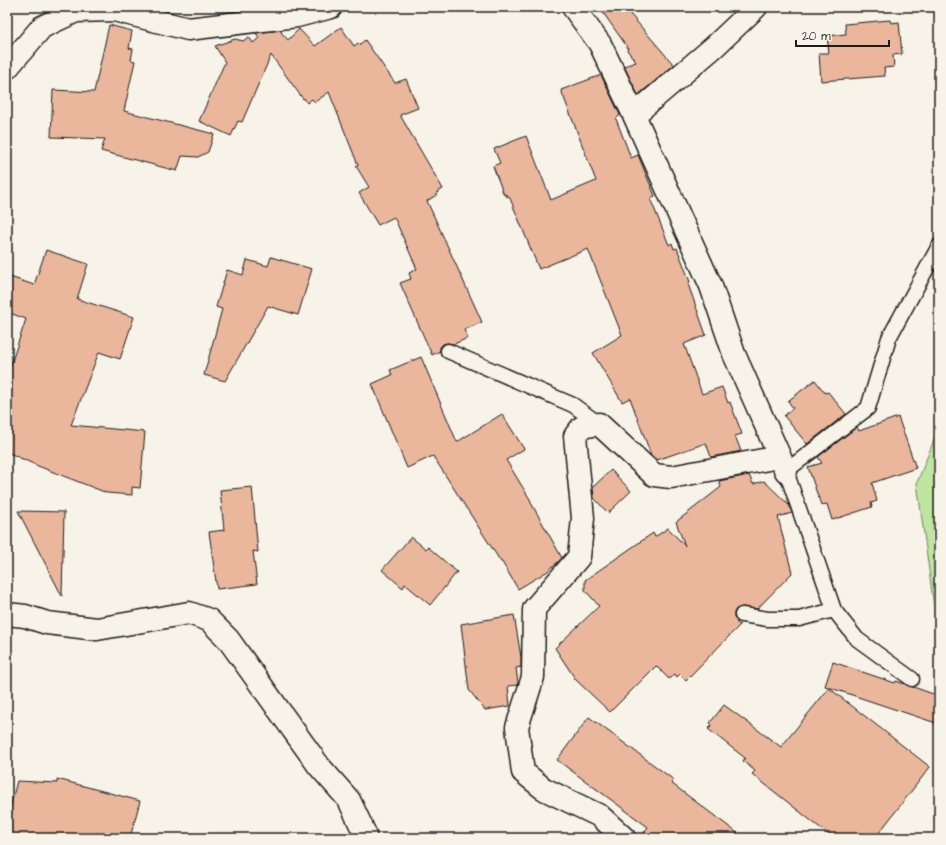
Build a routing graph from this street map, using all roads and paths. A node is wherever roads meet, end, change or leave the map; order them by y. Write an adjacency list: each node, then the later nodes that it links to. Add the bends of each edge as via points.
1 (331, 7): 4 (street, via 297,16 188,29 114,10 76,11 42,27)
2 (573, 7): 5 (street, via 600,44)
3 (756, 7): 5 (street, via 714,47)
4 (7, 68)
5 (634, 115): 9 (street, via 711,286 734,354)
6 (939, 246): 9 (lane, via 889,338 868,408)
7 (448, 351): 8 (lane, via 573,405)
8 (599, 424): 9 (street, via 654,475 671,477); 15 (street, via 582,427 575,436 583,518 579,556 534,609 533,678 517,727 523,772 544,789 600,816)
9 (782, 464): 10 (lane)
10 (834, 610): 12 (lane, via 799,619 768,619); 13 (lane, via 857,639)
11 (7, 614): 14 (street, via 97,630 189,613 208,620 228,639 319,766 349,800)
12 (742, 615)
13 (912, 679)
14 (365, 838)
15 (624, 838)

